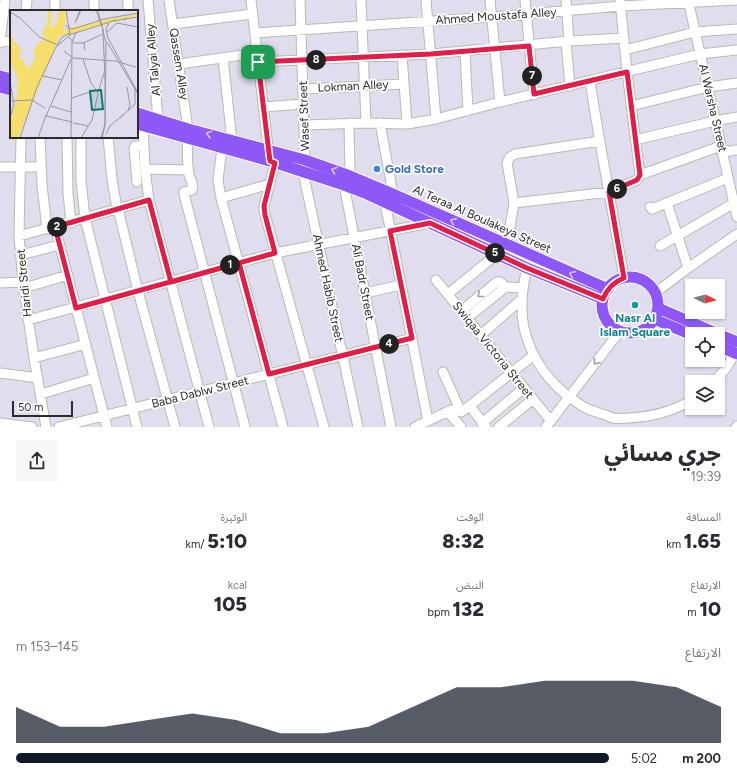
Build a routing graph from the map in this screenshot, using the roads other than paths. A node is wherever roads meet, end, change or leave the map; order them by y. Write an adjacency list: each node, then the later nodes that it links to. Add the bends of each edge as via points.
1 (5, 0): 23 (street)
2 (27, 0): 16 (street)
3 (128, 0): 17 (street)
4 (148, 0): 67 (street, Al Talyai Alley)
5 (169, 0): 24 (street, Qassem Alley)
6 (251, 0): 19 (street)
7 (300, 0): 27 (street, Wasef Street)
8 (361, 0): 25 (street)
9 (426, 0): 22 (street)
10 (490, 0): 21 (street)
11 (525, 0): 20 (street)
12 (566, 0): 18 (street)
13 (737, 0): 14 (street, Ahmed Moustafa Alley)
14 (689, 2): 15 (street, Ahmed Moustafa Alley); 28 (street, Al Warsha Street)
15 (620, 3): 18 (street, Ahmed Moustafa Alley); 30 (street)
16 (26, 10)
17 (125, 10)
18 (567, 11): 20 (street, Ahmed Moustafa Alley); 32 (street)
19 (252, 14): 24 (street); 29 (street)
20 (526, 14): 21 (street, Ahmed Moustafa Alley); 33 (street)
21 (492, 17): 22 (street, Ahmed Moustafa Alley); 34 (street)
22 (428, 21): 25 (street, Ahmed Moustafa Alley); 38 (street)
23 (1, 23): 31 (street)
24 (173, 24): 45 (street, Qassem Alley)
25 (362, 25): 27 (street, Ahmed Moustafa Alley); 43 (street)
26 (737, 29): 28 (street)
27 (301, 30): 29 (street, Ahmed Moustafa Alley); 44 (street, Wasef Street)
28 (695, 32): 35 (street); 39 (street, Al Warsha Street)
29 (254, 33): 42 (street)
30 (624, 38): 32 (street); 35 (street)
31 (0, 42)
32 (568, 42): 33 (street); 53 (street)
33 (529, 46): 34 (street); 58 (street)
34 (495, 49): 37 (street); 59 (street)
35 (625, 50): 46 (street)
36 (737, 50): 39 (street)
37 (465, 52): 38 (street); 63 (street)
38 (431, 54): 40 (street); 66 (street)
39 (700, 54): 46 (street); 55 (street, Al Warsha Street)
40 (402, 55): 43 (street); 51 (street)
41 (223, 58): 42 (street); 45 (street); 82 (street)
42 (258, 58): 44 (street); 62 (street)
43 (363, 58): 44 (street); 52 (street)
44 (302, 61): 56 (street, Wasef Street)
45 (179, 64): 75 (street, Qassem Alley)
46 (627, 72): 49 (street); 61 (street)
47 (0, 76): 48 (main road)
48 (10, 79)
49 (590, 81): 53 (street); 83 (street)
50 (737, 83): 55 (street)
51 (404, 84): 52 (street, Lokman Alley); 72 (street)
52 (364, 86): 56 (street, Lokman Alley); 69 (street)
53 (570, 86): 58 (street)
54 (0, 87): 57 (main road)
55 (708, 87): 61 (street); 68 (street, Al Warsha Street)
56 (303, 89): 60 (street, Wasef Street)
57 (10, 90)
58 (534, 94): 59 (street)
59 (500, 102): 63 (street)
60 (303, 104): 62 (street); 74 (street, Wasef Street)
61 (631, 106): 81 (street)
62 (263, 107): 86 (street)
63 (468, 111): 66 (street)
64 (138, 114): 67 (main road, Al Teraa Al Boulakeya Street)
65 (737, 117): 68 (street)
66 (436, 119): 72 (street)
67 (158, 120): 75 (main road, Al Teraa Al Boulakeya Street)
68 (716, 121): 81 (street); 87 (street, Al Warsha Street)
69 (366, 122): 70 (street); 71 (street)
70 (349, 123): 74 (street); 99 (street, Ali Badr Street)
71 (380, 123): 72 (street); 104 (street)
72 (407, 124)
73 (140, 125): 75 (main road, Al Teraa Al Boulakeya Street); 84 (street)
74 (304, 125): 89 (street, Wasef Street)
75 (188, 134): 82 (main road, Al Teraa Al Boulakeya Street, one-way to 75); 85 (main road, Al Teraa Al Boulakeya Street); 95 (street, Qassem Alley)
76 (21, 138): 92 (street, Haridi Street)
77 (40, 138): 93 (street)
78 (66, 138): 115 (street)
79 (81, 138): 114 (street, via 81,180)
80 (108, 138): 112 (street)
81 (635, 140): 97 (street)
82 (232, 141): 86 (main road, Al Teraa Al Boulakeya Street)
83 (600, 141): 103 (street); 108 (street, via 512,155 507,163)
84 (143, 146): 94 (street); 100 (street, via 134,148)
85 (222, 148): 90 (main road, Al Teraa Al Boulakeya Street); 105 (street, via 218,180)
86 (268, 149): 89 (main road, Al Teraa Al Boulakeya Street); 90 (street)
87 (722, 149): 88 (street); 97 (street); 98 (street, Al Warsha Street)
88 (737, 150)
89 (305, 160): 99 (main road, Al Teraa Al Boulakeya Street, one-way to 89)
90 (272, 162): 96 (main road, Al Teraa Al Boulakeya Street); 101 (street)
91 (0, 167): 92 (street)
92 (20, 167): 93 (street); 120 (street, Haridi Street)
93 (42, 167): 117 (street, via 42,185)
94 (145, 169): 95 (street); 106 (street)
95 (188, 170): 133 (street, Qassem Alley, via 193,187 184,194)
96 (303, 172): 99 (main road, Al Teraa Al Boulakeya Street); 124 (street, Ahmed Habib Street)
97 (640, 175): 103 (street, via 637,180)
98 (728, 178): 102 (street, Al Warsha Street); 109 (street)
99 (347, 180): 104 (main road, Al Teraa Al Boulakeya Street); 107 (main road, Al Teraa Al Boulakeya Street); 122 (street, Ali Badr Street)
100 (136, 182)
101 (270, 184): 105 (street); 127 (street, via 264,210)
102 (734, 190): 110 (street, Al Warsha Street)
103 (609, 192): 108 (street); 135 (street)
104 (392, 194): 125 (main road, Al Teraa Al Boulakeya Street, one-way to 104)
105 (221, 198): 130 (street)
106 (149, 200): 112 (street); 137 (street)
107 (385, 203): 116 (main road, Al Teraa Al Boulakeya Street); 118 (street)
108 (514, 203): 125 (street)
109 (667, 203): 111 (street); 121 (street)
110 (734, 203): 113 (street, Al Warsha Street); 121 (street)
111 (650, 207)
112 (117, 209): 114 (street); 142 (street)
113 (737, 217)
114 (85, 218): 115 (street); 148 (street)
115 (71, 223): 117 (street)
116 (430, 223): 118 (street); 128 (main road, Al Teraa Al Boulakeya Street)
117 (51, 228): 120 (street); 123 (street)
118 (390, 231): 122 (street); 140 (street)
119 (737, 234): 132 (street)
120 (19, 236): 129 (street, Haridi Street)
121 (677, 236): 126 (street); 132 (street)
122 (355, 238): 124 (street); 143 (street, Ali Badr Street)
123 (60, 244): 129 (street); 134 (street)
124 (319, 244): 127 (street); 163 (street, Ahmed Habib Street)
125 (507, 245): 146 (main road, Al Teraa Al Boulakeya Street, one-way to 125)
126 (660, 246)
127 (275, 253): 130 (street); 166 (street)
128 (497, 254): 131 (main road, Al Teraa Al Boulakeya Street); 145 (street)
129 (21, 255): 139 (street, Haridi Street)
130 (239, 263): 133 (street); 170 (street)
131 (527, 268): 141 (street); 146 (main road, Al Teraa Al Boulakeya Street)
132 (688, 268): 144 (street)
133 (204, 273): 137 (street); 174 (street)
134 (68, 275): 139 (street); 149 (street)
135 (624, 278): 144 (main road, via 643,281); 146 (main road, via 615,282)
136 (436, 280): 145 (street, Swiqaa Victoria Street)
137 (171, 282): 142 (street); 176 (street)
138 (0, 283): 139 (street)
139 (24, 285): 152 (street, Haridi Street)
140 (401, 285): 143 (street); 157 (street)
141 (523, 288): 147 (street); 151 (street, via 503,285)
142 (138, 291): 148 (street); 180 (street)
143 (365, 293): 160 (street, Ali Badr Street)
144 (655, 293): 150 (main road, via 658,301)
145 (448, 294): 151 (street, Swiqaa Victoria Street)
146 (606, 294): 154 (main road, via 603,311 611,325)
147 (522, 299): 156 (street); 164 (street, via 524,328)
148 (105, 300): 149 (street); 183 (street)
149 (76, 308): 152 (street); 159 (street)
150 (656, 313): 153 (main road); 154 (main road, via 648,326 640,332); 155 (main road)
151 (464, 314): 156 (street, Swiqaa Victoria Street)
152 (28, 320): 165 (street, Haridi Street)
153 (697, 327)
154 (620, 331): 178 (street, one-way to 178)
155 (685, 331)
156 (481, 334): 168 (street, Swiqaa Victoria Street)
157 (412, 338): 160 (street, Baba Dablw Street); 188 (street)
158 (725, 340): 162 (main road)
159 (86, 344): 165 (street); 173 (street)
160 (376, 347): 163 (street, Baba Dablw Street); 204 (street, Ali Badr Street)
161 (725, 348): 162 (main road)
162 (736, 350): 171 (street)
163 (343, 355): 166 (street, Baba Dablw Street); 203 (street, Ahmed Habib Street)
164 (534, 355): 168 (street); 178 (street, via 545,374)
165 (34, 358): 172 (street, Haridi Street)
166 (306, 364): 170 (street, Baba Dablw Street); 202 (street)
167 (443, 372): 185 (street)
168 (512, 372): 175 (street, Swiqaa Victoria Street); 182 (street)
169 (0, 374): 172 (street)
170 (269, 374): 174 (street, Baba Dablw Street); 201 (street)
171 (720, 375)
172 (38, 378): 177 (street, Haridi Street)
173 (94, 378): 177 (street); 186 (street)
174 (233, 383): 176 (street, Baba Dablw Street); 200 (street)
175 (524, 388): 179 (street, Swiqaa Victoria Street); 192 (street)
176 (200, 392): 180 (street, Baba Dablw Street); 199 (street)
177 (41, 394): 194 (street, Haridi Street)
178 (569, 397): 187 (street, via 587,409); 190 (street)
179 (533, 399): 190 (street, Swiqaa Victoria Street); 207 (street)
180 (167, 400): 183 (street, Baba Dablw Street); 198 (street)
181 (685, 404): 187 (street, via 651,416)
182 (470, 406): 185 (street); 192 (street)
183 (132, 409): 186 (street, Baba Dablw Street); 197 (street)
184 (448, 412): 185 (street); 188 (street); 206 (street)
185 (461, 412)
186 (104, 416): 191 (street, Baba Dablw Street); 196 (street)
187 (615, 419): 208 (street)
188 (428, 421): 205 (street)
189 (0, 424): 193 (street)
190 (548, 424)
191 (77, 425): 195 (street, Baba Dablw Street)
192 (484, 425)
193 (32, 427)
194 (46, 427)
195 (59, 427)
196 (107, 427)
197 (137, 427)
198 (175, 427)
199 (209, 427)
200 (245, 427)
201 (283, 427)
202 (324, 427)
203 (358, 427)
204 (391, 427)
205 (415, 427)
206 (461, 427)
207 (499, 427)
208 (621, 427)

